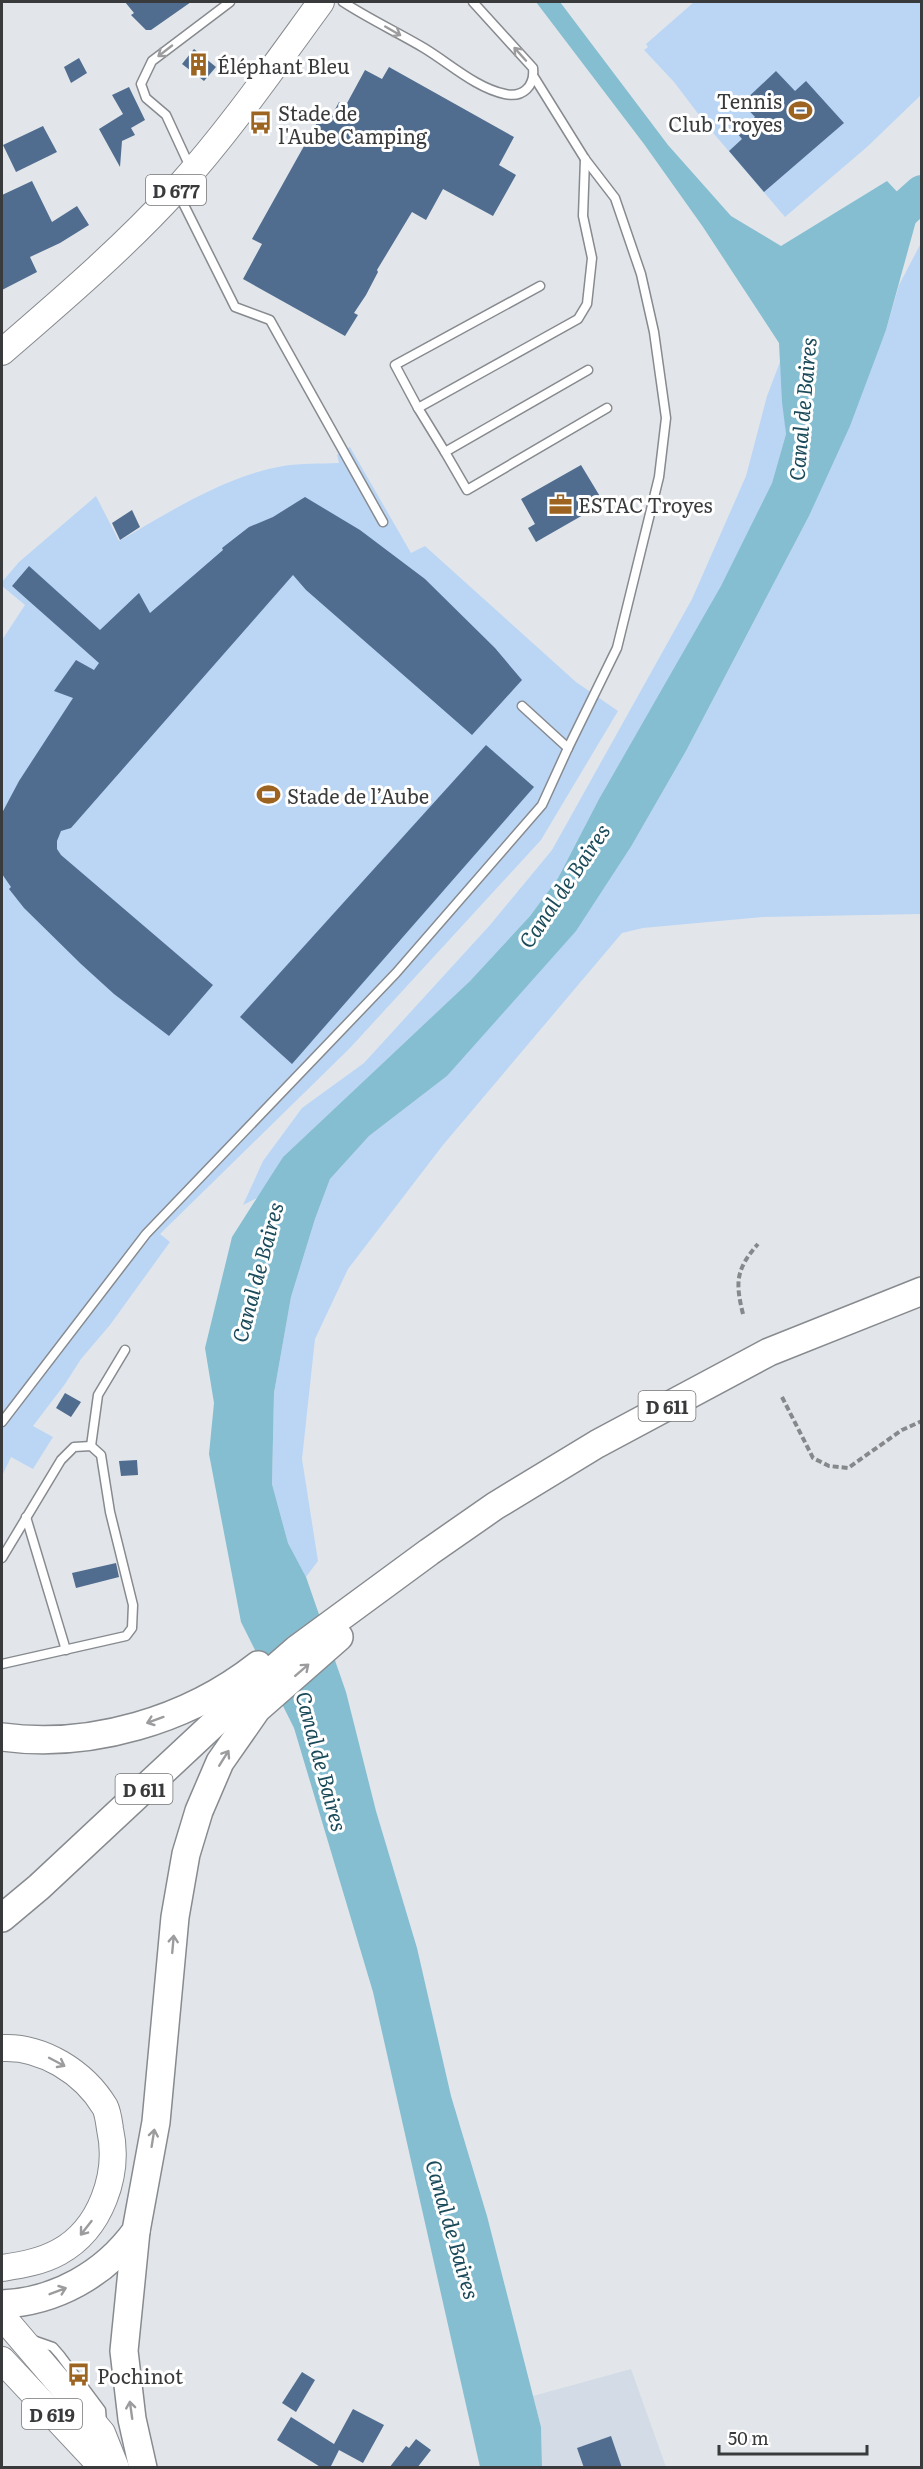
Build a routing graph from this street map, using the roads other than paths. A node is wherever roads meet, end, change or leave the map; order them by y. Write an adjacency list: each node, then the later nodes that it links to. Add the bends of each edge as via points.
1 (230, 2): 7 (lane, one-way to 7, via 152,61 141,84 146,98 166,115)
2 (321, 2): 7 (main road, D 677)
3 (343, 2): 5 (lane, one-way to 5, via 488,89 520,95)
4 (473, 2): 5 (lane, one-way to 4, via 533,68)
5 (534, 77): 6 (lane)
6 (585, 159): 11 (lane, via 583,216 592,258 587,304 578,319); 16 (lane, via 615,198 641,274 666,418 659,477 617,648)
7 (184, 180): 9 (main road, D 677, via 100,267); 14 (lane, via 235,307 270,320)
8 (540, 285): 11 (lane, via 395,365)
9 (2, 352)
10 (588, 370): 13 (lane)
11 (418, 408): 13 (lane)
12 (607, 408): 13 (lane, via 467,490)
13 (445, 452)
14 (383, 522)
15 (522, 706): 16 (lane)
16 (568, 748): 19 (lane, via 542,805 396,973 146,1234)
17 (921, 1291): 23 (highway, D 611, via 769,1352 597,1444 495,1506 429,1552)
18 (125, 1350): 20 (lane, via 98,1395)
19 (2, 1422)
20 (91, 1446): 21 (lane, via 74,1447 61,1460); 24 (lane, via 101,1455 110,1512 133,1605 132,1628 126,1636)
21 (26, 1518): 22 (lane); 24 (lane)
22 (2, 1558)
23 (347, 1620): 26 (highway, via 297,1649); 26 (highway, one-way to 23, via 329,1646)
24 (66, 1650): 25 (lane)
25 (2, 1664)
26 (251, 1691): 27 (highway, one-way to 27, via 132,1728 45,1739); 28 (highway, D 611); 32 (highway, one-way to 26, via 156,2122 175,1917 186,1854 199,1811)
27 (2, 1737)
28 (39, 1887): 29 (highway, D 611); 30 (highway, D 611)
29 (2, 1918)
30 (2, 1927)
31 (2, 2048): 33 (main road, one-way to 33, via 33,2051 78,2074 106,2108 113,2156 107,2191 98,2213 81,2236 59,2252 29,2264)
32 (136, 2231): 34 (highway, one-way to 32, via 60,2292 95,2274); 39 (highway, one-way to 32, via 132,2419 124,2351)
33 (2, 2268)
34 (2, 2304)
35 (2, 2316): 38 (main road, D 619, via 102,2433)
36 (2, 2360): 37 (main road, D 619)
37 (103, 2468)
38 (117, 2468)
39 (143, 2468)

